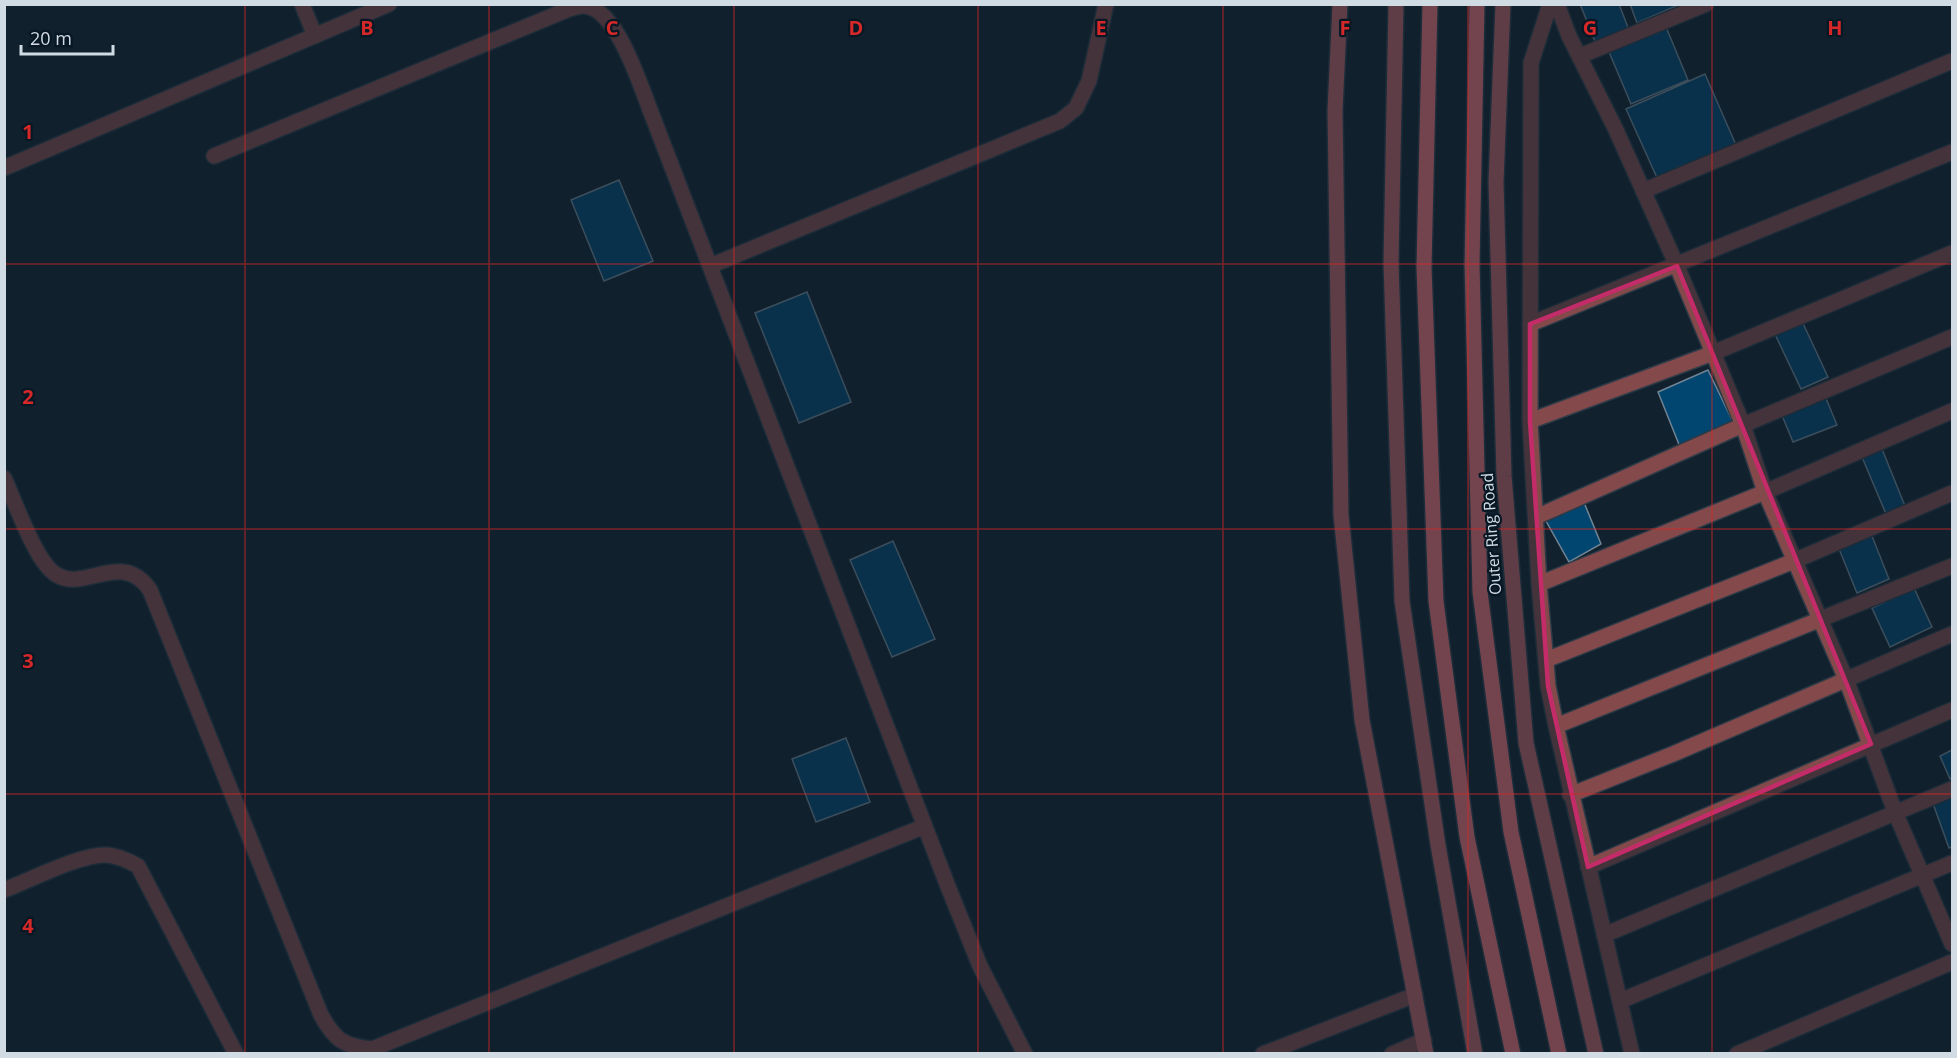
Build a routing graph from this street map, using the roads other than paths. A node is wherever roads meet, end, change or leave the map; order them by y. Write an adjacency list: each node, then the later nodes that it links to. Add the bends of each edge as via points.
1 (302, 4): 12 (street)
2 (389, 4): 12 (street)
3 (1106, 4): 20 (street, via 1089,81 1076,108 1060,121)
4 (1340, 4): 53 (street, via 1335,111 1341,515 1362,720)
5 (1396, 4): 60 (street, via 1391,262 1402,601 1438,845)
6 (1430, 4): 61 (main road, via 1424,267 1436,601 1467,837)
7 (1477, 4): 62 (main road, Outer Ring Road, via 1472,265 1480,592 1511,832)
8 (1503, 4): 63 (street, Outer Ring Road, via 1496,182 1504,476 1526,743)
9 (1550, 4): 22 (street, via 1531,63)
10 (1557, 4): 13 (street)
11 (1706, 4): 13 (street)
12 (315, 36): 17 (street)
13 (1580, 56): 18 (street)
14 (1953, 61): 18 (street)
15 (1953, 152): 21 (street)
16 (214, 156): 20 (street, via 558,13 584,6 598,11 609,22 623,45)
17 (4, 168)
18 (1643, 191): 21 (street)
19 (1953, 253): 24 (street)
20 (710, 266): 45 (street)
21 (1677, 266): 22 (street); 24 (street)
22 (1530, 324): 26 (street)
23 (1953, 337): 27 (street)
24 (1713, 353): 26 (street); 27 (street)
25 (1953, 411): 29 (street)
26 (1530, 421): 31 (street)
27 (1743, 425): 29 (street); 31 (street)
28 (4, 478): 45 (street, via 38,552 55,575 65,579 132,573 150,590 321,1015 331,1033 350,1047 372,1049)
29 (1765, 492): 32 (street); 34 (street)
30 (1953, 493): 32 (street)
31 (1536, 517): 34 (street)
32 (1794, 561): 35 (street); 37 (street)
33 (1953, 566): 35 (street)
34 (1539, 584): 37 (street)
35 (1819, 621): 38 (street); 40 (street)
36 (1953, 634): 38 (street)
37 (1546, 660): 40 (street)
38 (1846, 679): 41 (street); 43 (street)
39 (1953, 710): 41 (street)
40 (1556, 726): 43 (street)
41 (1871, 744): 44 (street); 47 (street)
42 (1953, 789): 44 (street)
43 (1570, 795): 47 (street)
44 (1895, 812): 48 (street); 50 (street)
45 (925, 826): 57 (street, via 980,966)
46 (1953, 863): 48 (street)
47 (1588, 867): 50 (street)
48 (1922, 875): 51 (street); 54 (street)
49 (4, 890): 56 (street, via 87,858 107,855 138,866)
50 (1604, 936): 54 (street)
51 (1953, 944)
52 (1953, 962): 65 (street)
53 (1415, 995): 55 (street); 58 (street)
54 (1620, 1001): 64 (street)
55 (1425, 1047): 59 (street)
56 (236, 1053)
57 (1024, 1053)
58 (1263, 1053)
59 (1392, 1053)
60 (1475, 1053)
61 (1513, 1053)
62 (1559, 1053)
63 (1596, 1053)
64 (1632, 1053)
65 (1737, 1053)

